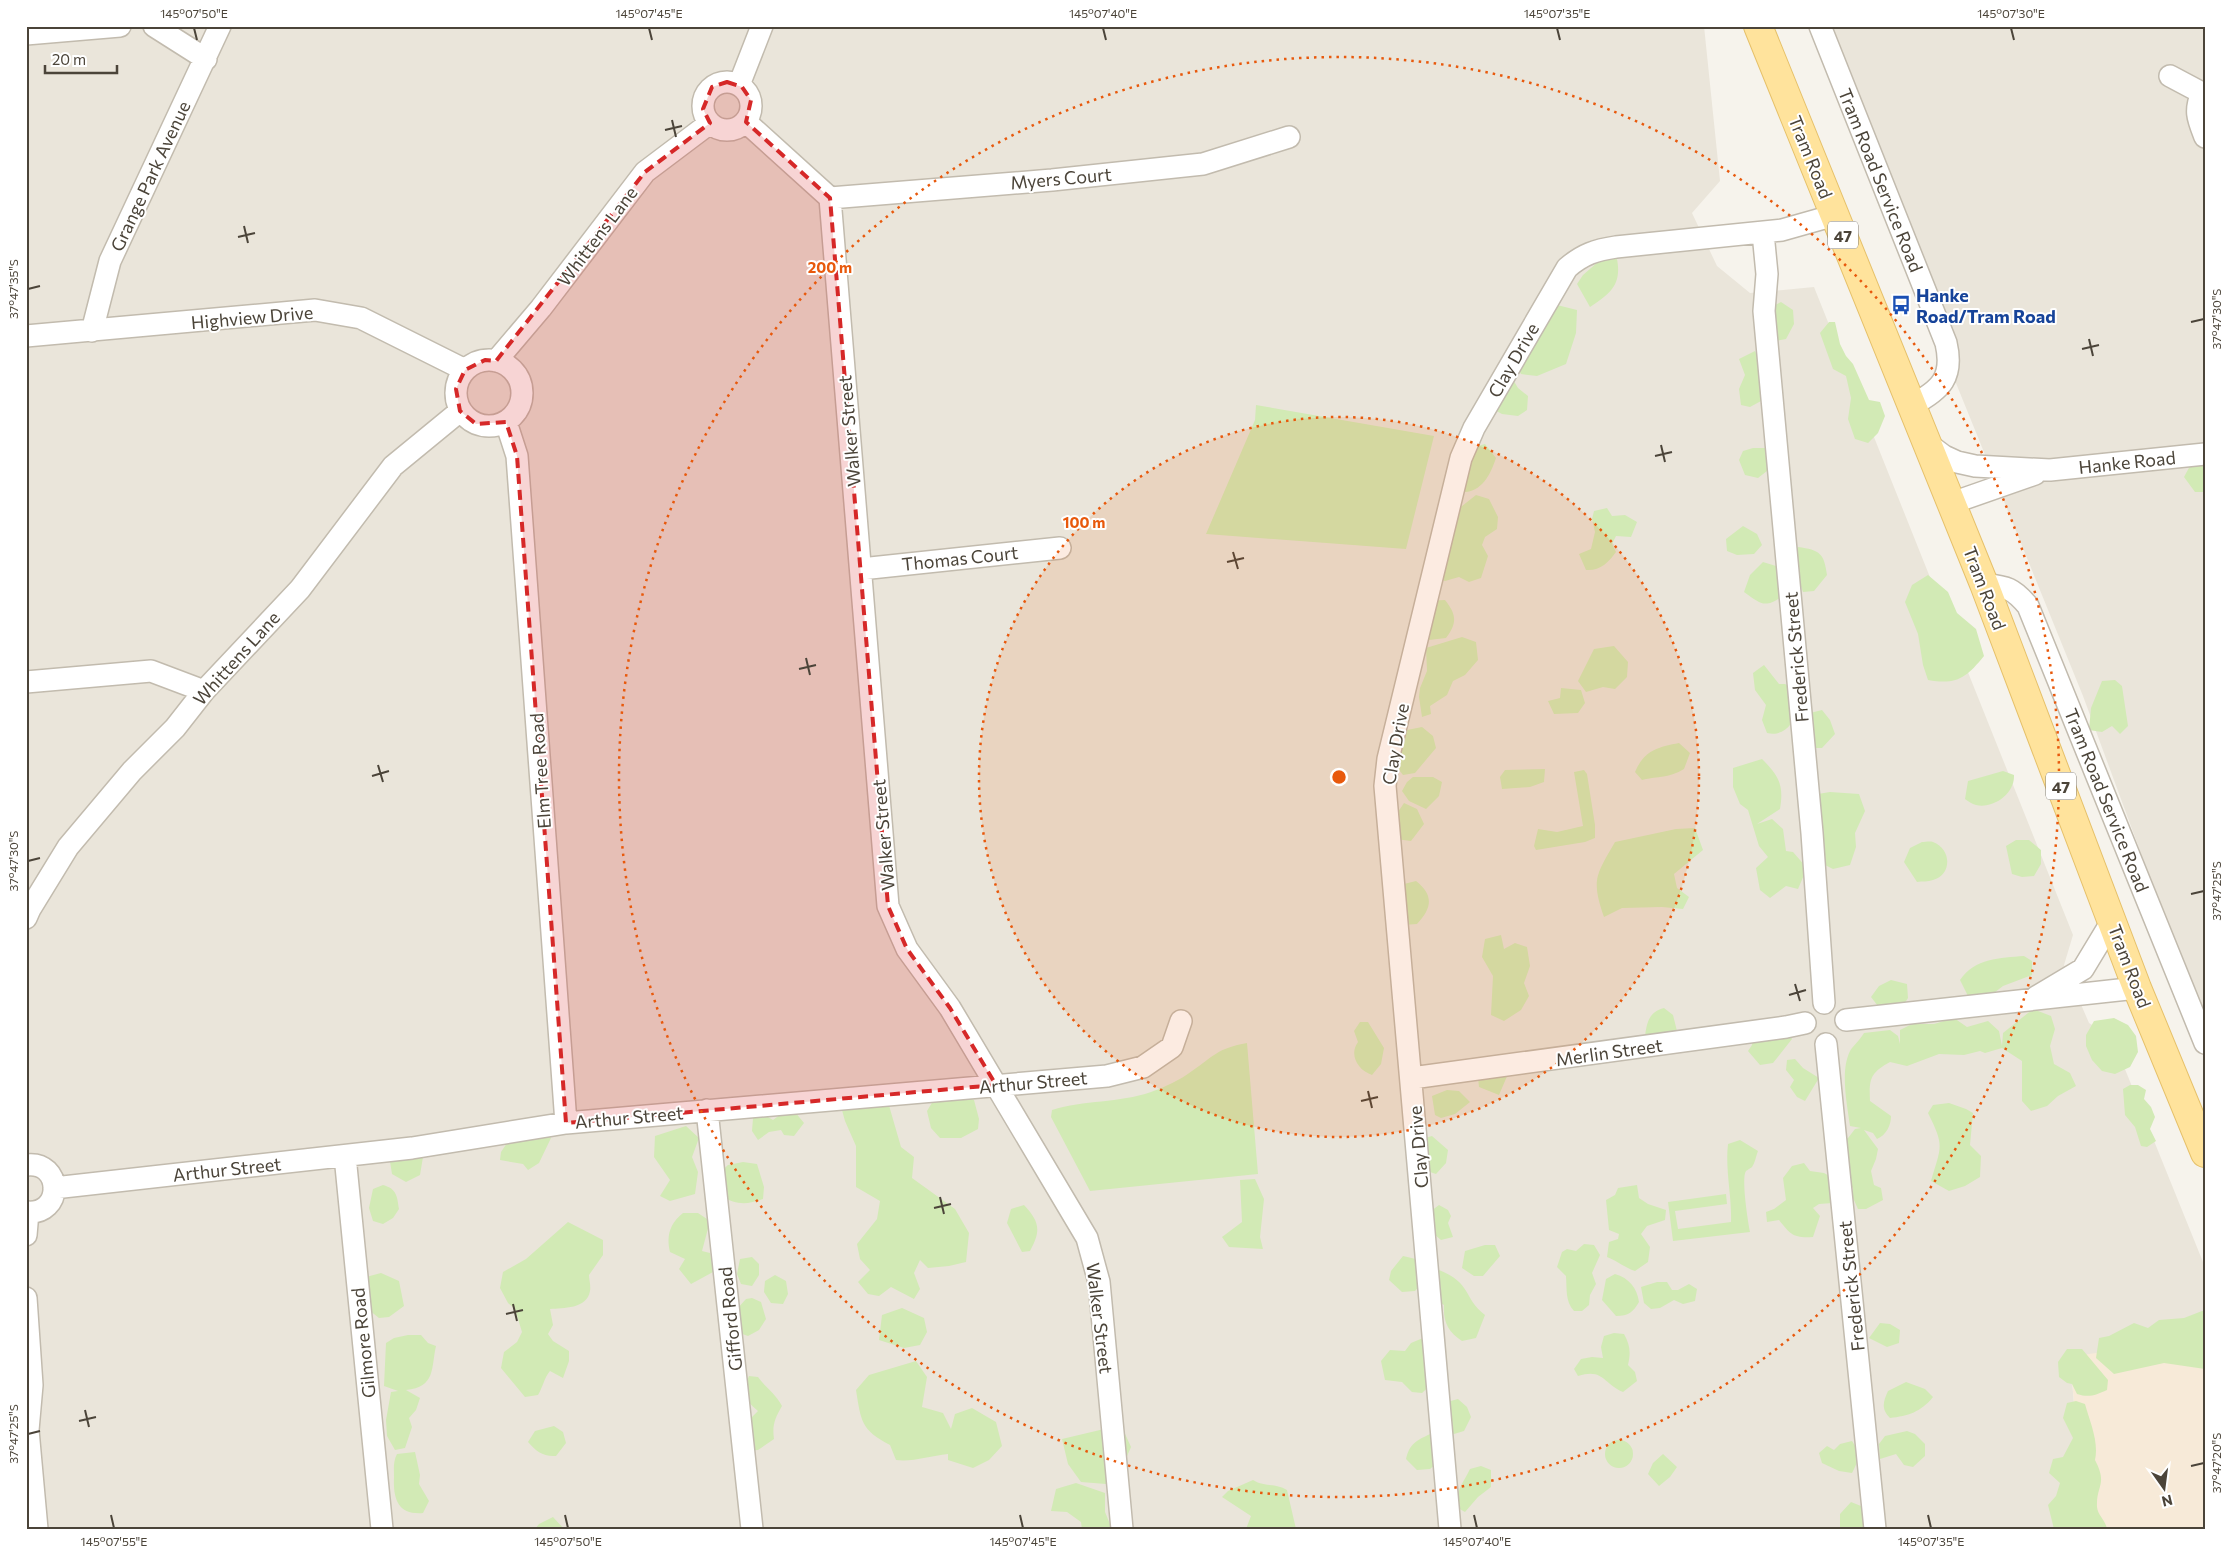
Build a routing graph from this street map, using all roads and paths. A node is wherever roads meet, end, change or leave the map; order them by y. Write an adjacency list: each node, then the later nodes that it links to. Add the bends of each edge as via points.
1 (120, 26): 7 (street)
2 (154, 26): 8 (street)
3 (220, 26): 8 (street, Grange Park Avenue)
4 (762, 26): 10 (street)
5 (1758, 26): 17 (main road, Tram Road / 47)
6 (1820, 26): 23 (street, Tram Road Service Road, via 1950,359 1949,373 1944,380 1926,398)
7 (26, 34)
8 (206, 59): 19 (street, Grange Park Avenue, via 110,261)
9 (2170, 76): 11 (street)
10 (739, 85): 12 (street, via 751,100 752,108); 13 (street, via 719,83 706,93 703,109)
11 (2203, 93): 15 (street, via 2197,105)
12 (746, 122): 13 (street, via 732,130); 16 (street)
13 (710, 124): 21 (street, Whittens Lane, via 645,172 541,308)
14 (1288, 137): 16 (street, Myers Court, via 1203,164)
15 (2205, 137)
16 (830, 198): 31 (street, Walker Street)
17 (1835, 214): 18 (street, Clay Drive, via 1782,230); 23 (main road, Tram Road / 47)
18 (1756, 233): 39 (street, Frederick Street, via 1767,274 1764,311 1812,833); 45 (street, Clay Drive, via 1616,247 1579,257 1567,268 1464,448 1388,760 1385,786)
19 (92, 331): 20 (street, Highview Drive); 22 (street, Highview Drive, via 315,310 361,318)
20 (26, 336)
21 (496, 361): 22 (street, via 485,360); 25 (street, via 507,365 520,382 522,393 520,404)
22 (465, 370): 24 (street, via 456,390)
23 (1912, 405): 26 (main road, Tram Road / 47)
24 (460, 410): 25 (street, via 481,425); 34 (street, Whittens Lane, via 393,466 300,590)
25 (506, 422): 48 (street, Elm Tree Road, via 517,456)
26 (1928, 444): 28 (street, Hanke Road, via 1944,456 1975,466); 29 (main road, Tram Road / 47)
27 (2205, 454): 28 (street, Hanke Road)
28 (2050, 470): 29 (street, Hanke Road)
29 (1952, 503): 32 (main road, Tram Road / 47)
30 (1060, 548): 31 (street, Thomas Court)
31 (861, 569): 46 (street, Walker Street, via 888,906 907,948 950,1008)
32 (1984, 584): 36 (main road, Tram Road / 47); 43 (street, Tram Road Service Road, via 2016,592 2028,606)
33 (26, 682): 34 (street, via 151,671)
34 (204, 691): 35 (street, Whittens Lane, via 68,847)
35 (26, 918)
36 (2112, 921): 37 (main road, Tram Road / 47); 38 (street, via 2083,969)
37 (2137, 988): 38 (street); 49 (main road, Tram Road / 47)
38 (2029, 1001): 40 (street)
39 (1824, 1003): 40 (street, via 1835,1004 1842,1009); 42 (street, via 1807,1013)
40 (1846, 1020): 44 (street, via 1845,1031 1839,1040)
41 (1181, 1021): 46 (street, Arthur Street, via 1172,1047 1143,1067 1107,1076)
42 (1805, 1023): 44 (street, via 1808,1037 1814,1043); 45 (street, Merlin Street)
43 (2205, 1043)
44 (1826, 1044): 62 (street, Frederick Street)
45 (1412, 1078): 61 (street, Clay Drive)
46 (996, 1085): 47 (street, Arthur Street); 60 (street, Walker Street, via 1087,1238 1099,1282)
47 (708, 1110): 48 (street, Arthur Street); 59 (street, Gifford Road)
48 (566, 1123): 50 (street, Arthur Street)
49 (2202, 1133)
50 (345, 1156): 52 (street, Arthur Street); 58 (street, Gilmore Road)
51 (26, 1165): 52 (street, via 46,1170)
52 (54, 1188): 53 (street, via 47,1206)
53 (27, 1212): 54 (street)
54 (26, 1235)
55 (26, 1298): 56 (street, via 32,1385)
56 (27, 1430): 57 (street)
57 (37, 1529)
58 (382, 1529)
59 (752, 1529)
60 (1122, 1529)
61 (1450, 1529)
62 (1875, 1529)

